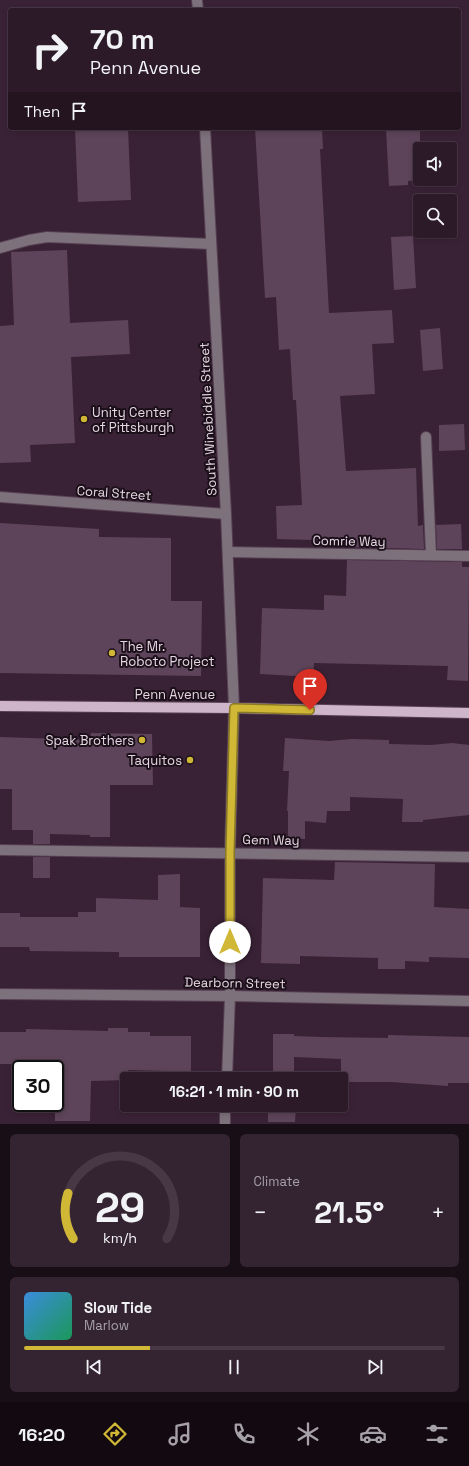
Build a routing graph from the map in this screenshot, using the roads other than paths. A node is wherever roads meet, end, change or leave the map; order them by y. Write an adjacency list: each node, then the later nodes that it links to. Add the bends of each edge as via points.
1 (205, 130): 2 (street, South Winebiddle Street)
2 (211, 244): 3 (street, via 47,237); 6 (street, South Winebiddle Street)
3 (0, 248)
4 (426, 438): 8 (street)
5 (0, 497): 6 (street, Coral Street)
6 (226, 514): 7 (street, South Winebiddle Street)
7 (228, 552): 8 (street, Comrie Way); 11 (street, South Winebiddle Street)
8 (430, 555): 9 (street, Comrie Way)
9 (469, 556)
10 (0, 706): 11 (main road, Penn Avenue)
11 (234, 708): 12 (main road, Penn Avenue); 14 (street, South Winebiddle Street)
12 (469, 713)
13 (0, 850): 14 (street, Gem Way)
14 (230, 852): 15 (street, Gem Way); 17 (street, South Winebiddle Street)
15 (469, 857)
16 (0, 994): 17 (street, Dearborn Street)
17 (230, 996): 18 (street, Dearborn Street); 19 (street, South Winebiddle Street)
18 (469, 1001)
19 (227, 1072)
20 (225, 1112): 21 (street)
21 (225, 1124)

